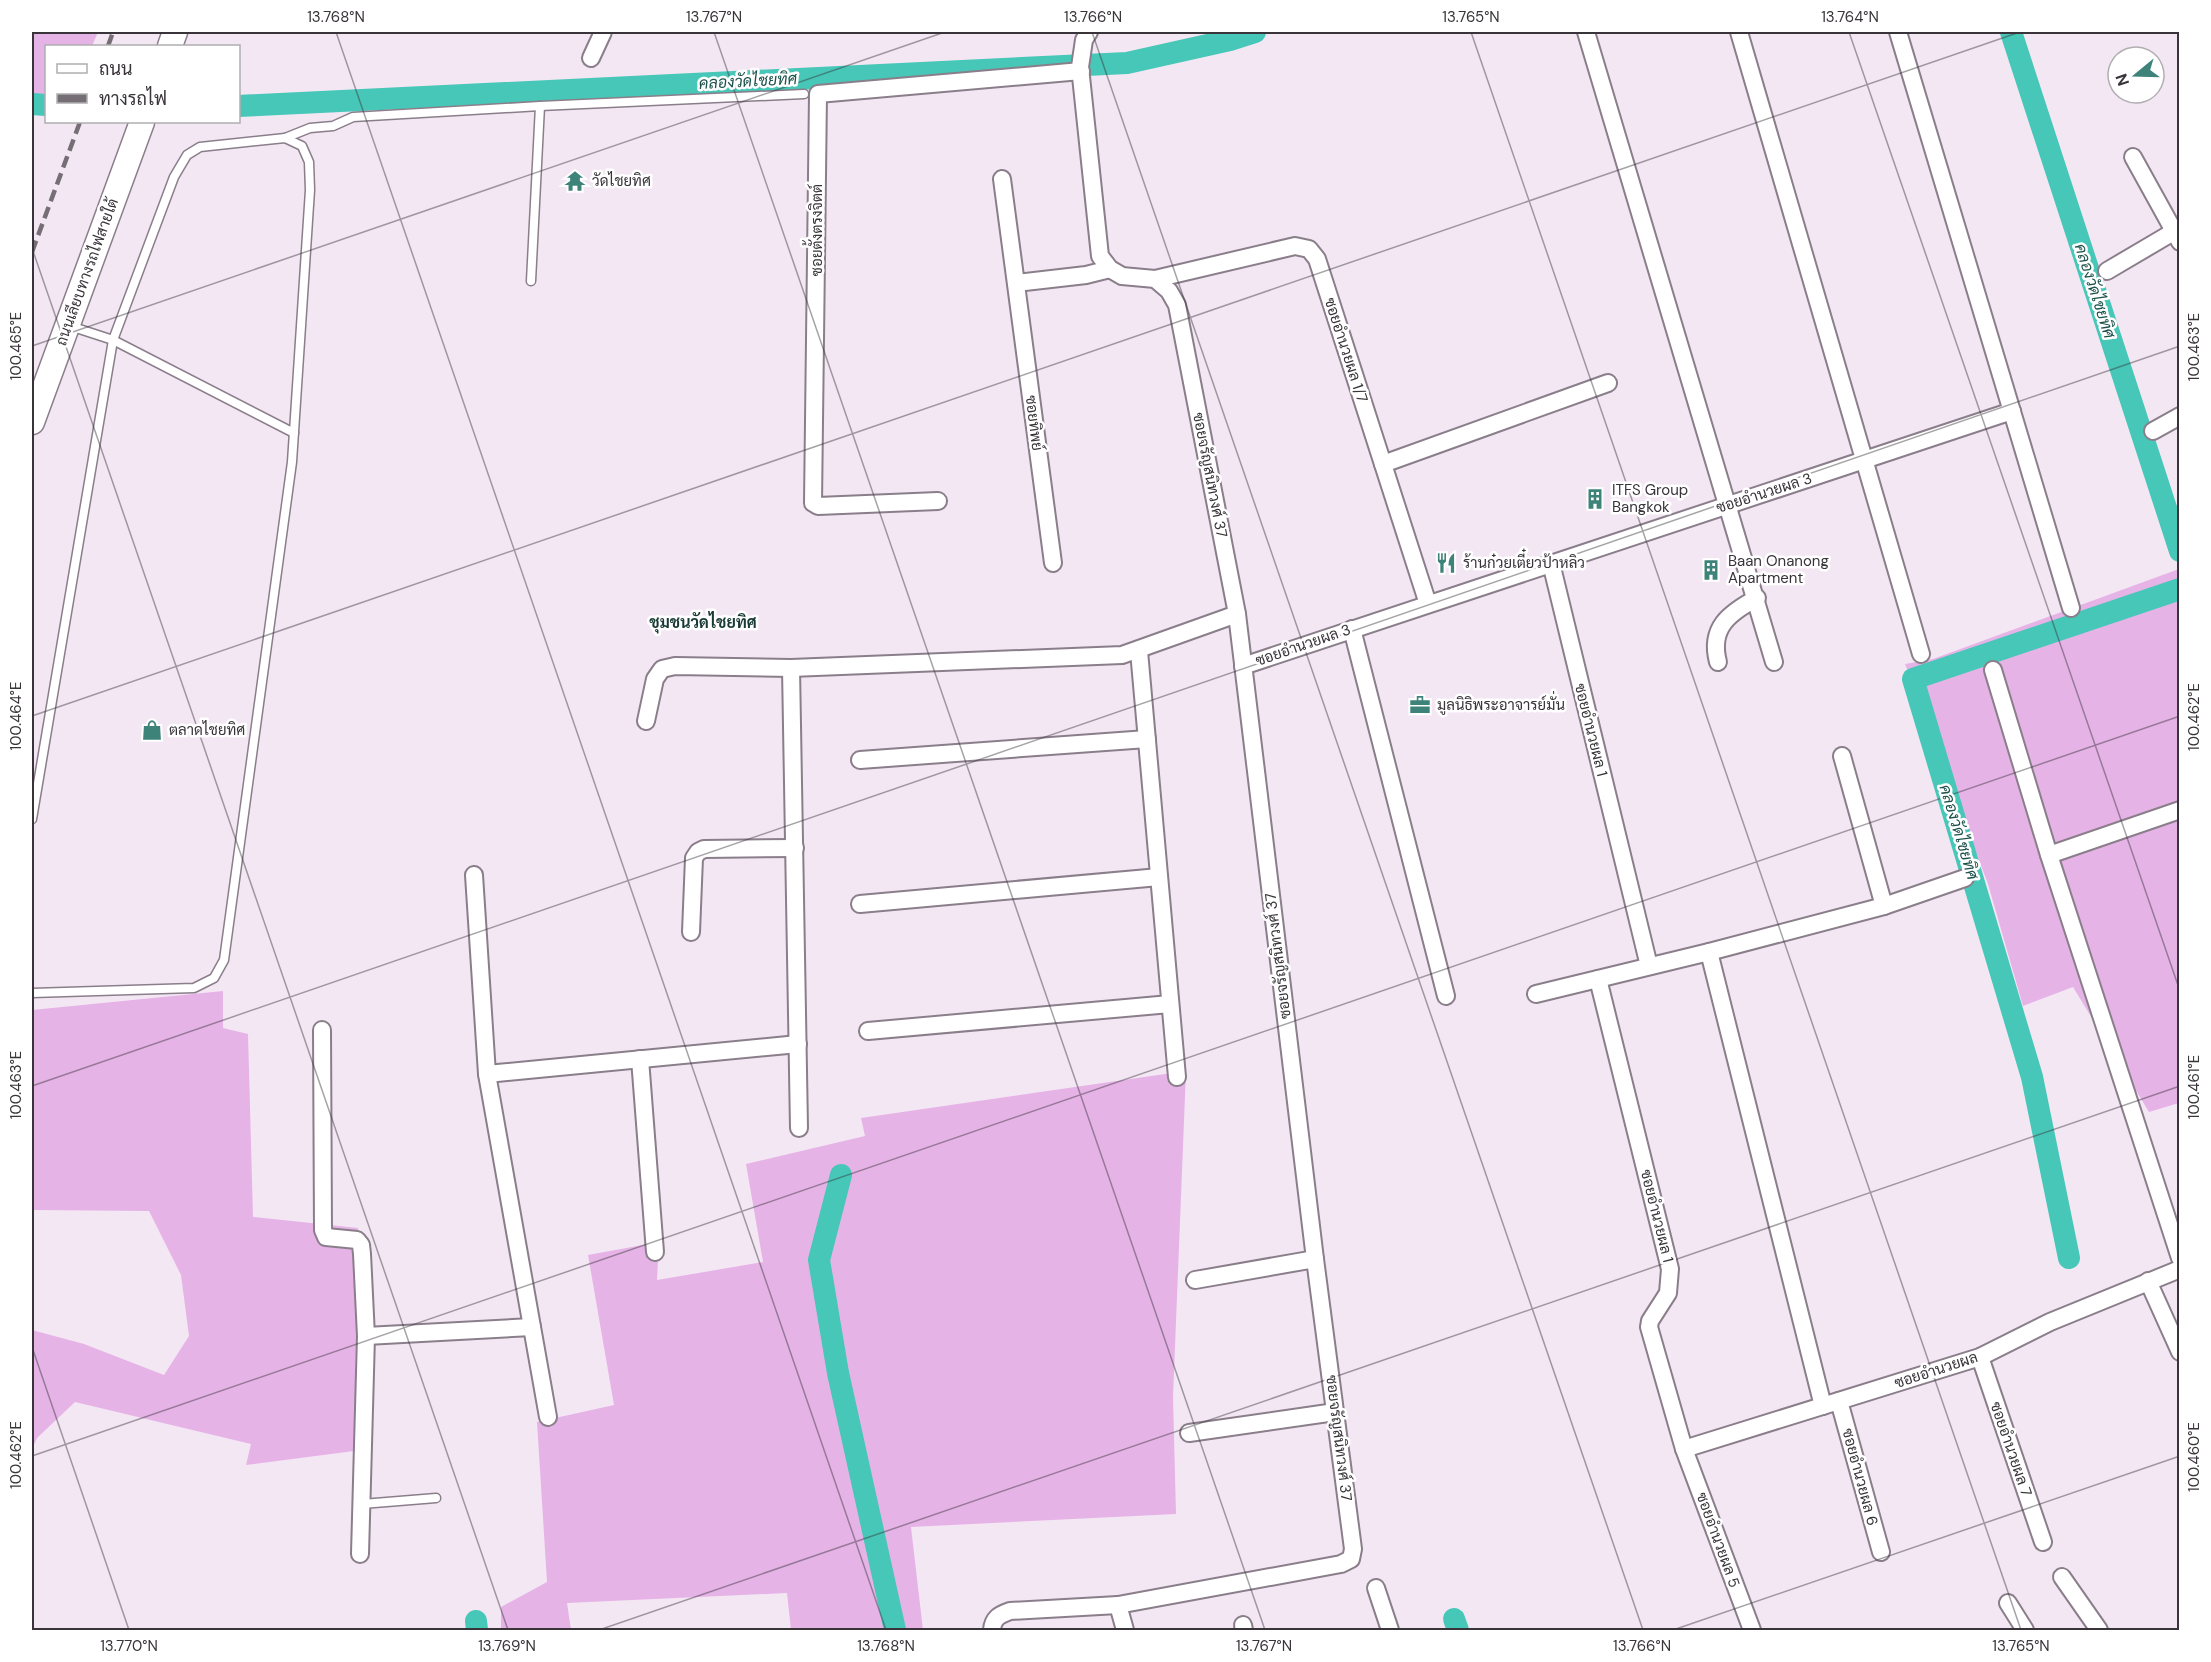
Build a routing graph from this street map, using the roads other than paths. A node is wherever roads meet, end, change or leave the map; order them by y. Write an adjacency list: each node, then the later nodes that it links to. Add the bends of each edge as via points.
1 (603, 32): 6 (street)
2 (1586, 32): 31 (street)
3 (1739, 32): 28 (street)
4 (1898, 32): 23 (street)
5 (1086, 36): 7 (street)
6 (591, 58)
7 (1081, 69): 15 (street, via 1100,256); 30 (street, ซอยตั้งตรงจิตต์, via 818,94 813,503 818,506)
8 (804, 94): 9 (lane)
9 (540, 106): 11 (lane, via 353,117); 18 (lane)
10 (142, 123): 20 (main road, ถนนเลียบทางรถไฟสายใต้)
11 (285, 138): 21 (lane, via 200,147 187,155 174,177); 27 (lane, via 302,146 309,162)
12 (2133, 157): 14 (street)
13 (1002, 179): 19 (street, ซอยทิพย์)
14 (2178, 234): 16 (street)
15 (1110, 269): 17 (street, via 1122,276); 19 (street)
16 (2107, 271)
17 (1155, 279): 29 (street, ซอยอำนวยผล 1/7, via 1295,246 1309,249 1317,259); 37 (street, ซอยจรัญสนิทวงศ์ 37, via 1170,291 1177,305)
18 (531, 281)
19 (1016, 282): 32 (street, ซอยทิพย์)
20 (68, 325): 21 (lane); 25 (main road, ถนนเลียบทางรถไฟสายใต้)
21 (113, 340): 27 (lane); 51 (lane)
22 (1608, 383): 29 (street)
23 (2012, 411): 28 (street, ซอยอำนวยผล 3); 36 (street)
24 (2180, 416): 26 (street)
25 (32, 423)
26 (2153, 431)
27 (294, 433): 63 (lane, via 224,960 214,978 194,987)
28 (1864, 460): 31 (street, ซอยอำนวยผล 3); 40 (street)
29 (1383, 464): 35 (street, ซอยอำนวยผล 1/7)
30 (938, 501)
31 (1729, 504): 33 (street, ซอยอำนวยผล 3); 34 (street)
32 (1053, 563)
33 (1551, 563): 35 (street, ซอยอำนวยผล 3); 61 (street, ซอยอำนวยผล 1)
34 (1757, 598): 41 (street, via 1738,608 1719,629 1715,641); 42 (street)
35 (1428, 604): 38 (street, ซอยอำนวยผล 3)
36 (2071, 609)
37 (1237, 614): 39 (street); 43 (street, ซอยจรัญสนิทวงศ์ 37)
38 (1352, 629): 43 (street, ซอยอำนวยผล 3); 65 (street)
39 (1139, 651): 44 (street, via 1122,656); 47 (street)
40 (1921, 654)
41 (1718, 662)
42 (1774, 662)
43 (1243, 666): 76 (street, ซอยจรัญสนิทวงศ์ 37)
44 (791, 668): 46 (street, via 662,669 655,679); 52 (street)
45 (1993, 670): 53 (street)
46 (646, 721)
47 (1147, 739): 49 (street); 55 (street)
48 (1842, 756): 58 (street)
49 (860, 760)
50 (2180, 810): 53 (street)
51 (32, 819)
52 (795, 848): 59 (street, via 698,852 694,858); 69 (street)
53 (2049, 855): 75 (street)
54 (474, 875): 71 (street)
55 (1159, 877): 57 (street); 66 (street)
56 (1965, 878): 58 (street)
57 (860, 904)
58 (1884, 906): 60 (street)
59 (692, 932)
60 (1709, 952): 61 (street); 85 (street)
61 (1649, 966): 62 (street)
62 (1598, 979): 64 (street); 89 (street, ซอยอำนวยผล 1, via 1670,1269 1668,1293 1649,1327)
63 (32, 993)
64 (1536, 994)
65 (1446, 996)
66 (1170, 1004): 68 (street); 72 (street)
67 (322, 1030): 81 (street, via 323,1230 326,1237 351,1238 361,1245)
68 (868, 1031)
69 (798, 1044): 70 (street); 73 (street)
70 (640, 1059): 71 (street); 74 (street)
71 (487, 1074): 80 (street)
72 (1177, 1077)
73 (799, 1128)
74 (655, 1252)
75 (2180, 1258)
76 (1315, 1259): 78 (street); 86 (street, ซอยจรัญสนิทวงศ์ 37)
77 (2180, 1269): 79 (street, ซอยอำนวยผล)
78 (1195, 1280)
79 (2148, 1281): 82 (street); 83 (street, ซอยอำนวยผล, via 2050,1322)
80 (532, 1327): 81 (street); 87 (street)
81 (366, 1336): 91 (street)
82 (2180, 1352)
83 (1980, 1357): 84 (street, ซอยอำนวยผล); 92 (street, ซอยอำนวยผล 7)
84 (1839, 1401): 85 (street, ซอยอำนวยผล); 93 (street, ซอยอำนวยผล 6)
85 (1823, 1407): 89 (street, ซอยอำนวยผล)
86 (1335, 1412): 88 (street); 98 (street, ซอยจรัญสนิทวงศ์ 37, via 1353,1549 1351,1559)
87 (548, 1417)
88 (1189, 1433)
89 (1684, 1449): 102 (street, ซอยอำนวยผล 5)
90 (436, 1498): 91 (lane)
91 (362, 1504): 94 (street)
92 (2043, 1542)
93 (1881, 1552)
94 (360, 1554)
95 (2062, 1577): 104 (street)
96 (1376, 1588): 101 (street)
97 (2008, 1603): 103 (street)
98 (1118, 1605): 99 (street, ซอยจรัญสนิทวงศ์ 37, via 1010,1611 993,1621); 100 (street)
99 (992, 1630)
100 (1125, 1630)
101 (1390, 1630)
102 (1752, 1630)
103 (2025, 1630)
104 (2098, 1630)

